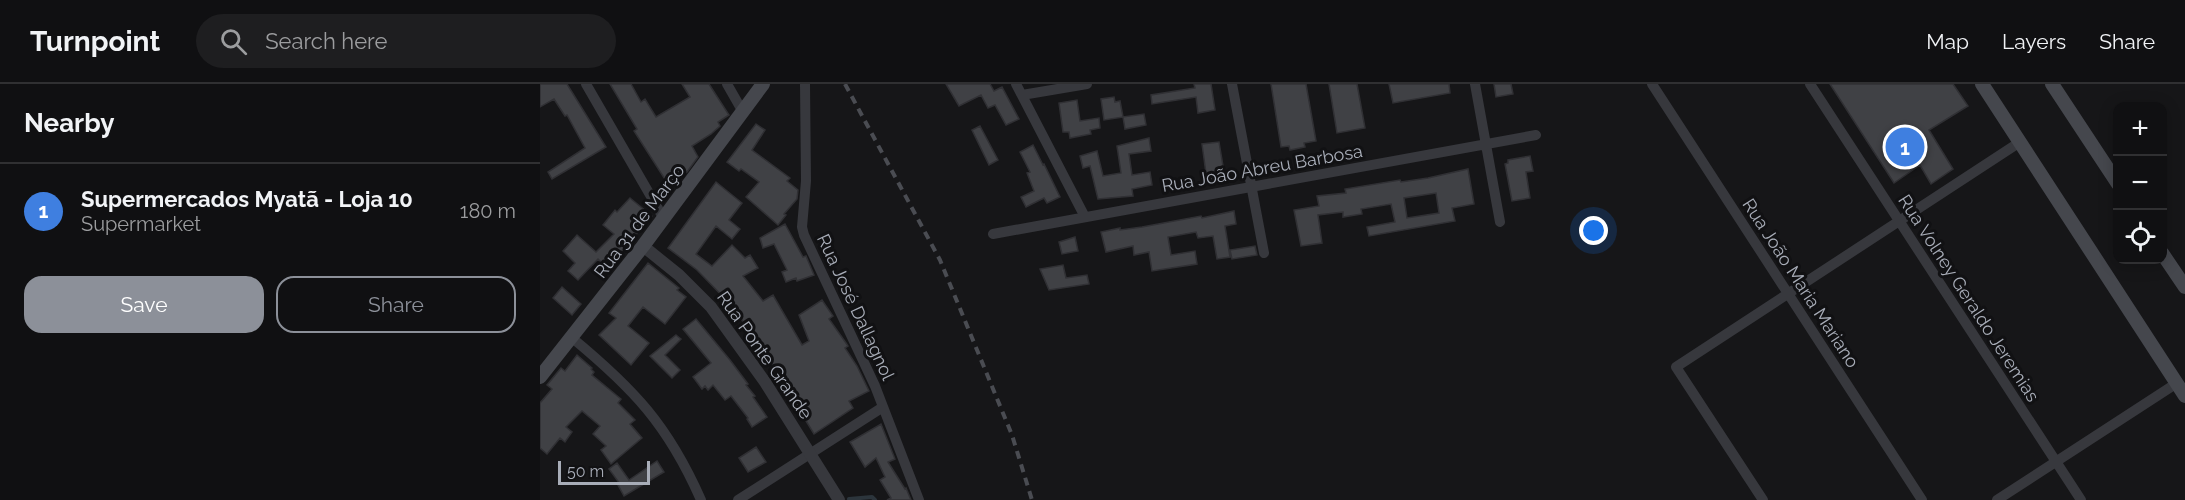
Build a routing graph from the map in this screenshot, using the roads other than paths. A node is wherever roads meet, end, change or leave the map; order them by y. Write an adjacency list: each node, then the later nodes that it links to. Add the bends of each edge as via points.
1 (586, 84): 21 (street)
2 (727, 84): 14 (street)
3 (763, 84): 14 (main road, Rua 31 de Março)
4 (805, 84): 34 (street, Rua José Dallagnol, via 806,202 802,227)
5 (1016, 84): 13 (street)
6 (1087, 84): 13 (street)
7 (1232, 84): 19 (street)
8 (1475, 84): 17 (street)
9 (1652, 84): 29 (street, Rua João Maria Mariano)
10 (1810, 84): 22 (street, Rua Volney Geraldo Jeremias)
11 (1982, 84): 16 (main road)
12 (2052, 84): 18 (main road)
13 (1022, 95): 20 (street)
14 (743, 112): 21 (main road, Rua 31 de Março)
15 (1536, 135): 17 (street, Rua João Abreu Barbosa)
16 (2020, 142): 22 (street); 32 (main road)
17 (1486, 144): 19 (street, Rua João Abreu Barbosa); 23 (street)
18 (2113, 176)
19 (1252, 187): 20 (street, Rua João Abreu Barbosa); 26 (street)
20 (1086, 217): 24 (street, Rua João Abreu Barbosa)
21 (664, 219): 25 (main road, Rua 31 de Março)
22 (1899, 221): 29 (street); 36 (street, Rua Volney Geraldo Jeremias)
23 (1500, 222)
24 (993, 234)
25 (643, 246): 30 (main road, Rua 31 de Março); 35 (street, Rua Ponte Grande, via 711,307)
26 (1264, 253)
27 (2167, 259): 28 (main road)
28 (2185, 287)
29 (1788, 294): 41 (street, via 1676,367); 42 (street, Rua João Maria Mariano)
30 (571, 337): 31 (main road, Rua 31 de Março); 37 (street, via 646,406 671,440)
31 (540, 377)
32 (2176, 383): 33 (main road); 36 (street)
33 (2185, 396)
34 (882, 407): 35 (street); 40 (street, Rua José Dallagnol)
35 (810, 453): 38 (street); 39 (street, Rua Ponte Grande)
36 (2056, 461): 43 (street); 44 (street, Rua Volney Geraldo Jeremias)
37 (701, 500)
38 (738, 500)
39 (839, 500)
40 (919, 500)
41 (1763, 500)
42 (1922, 500)
43 (1997, 500)
44 (2081, 500)

